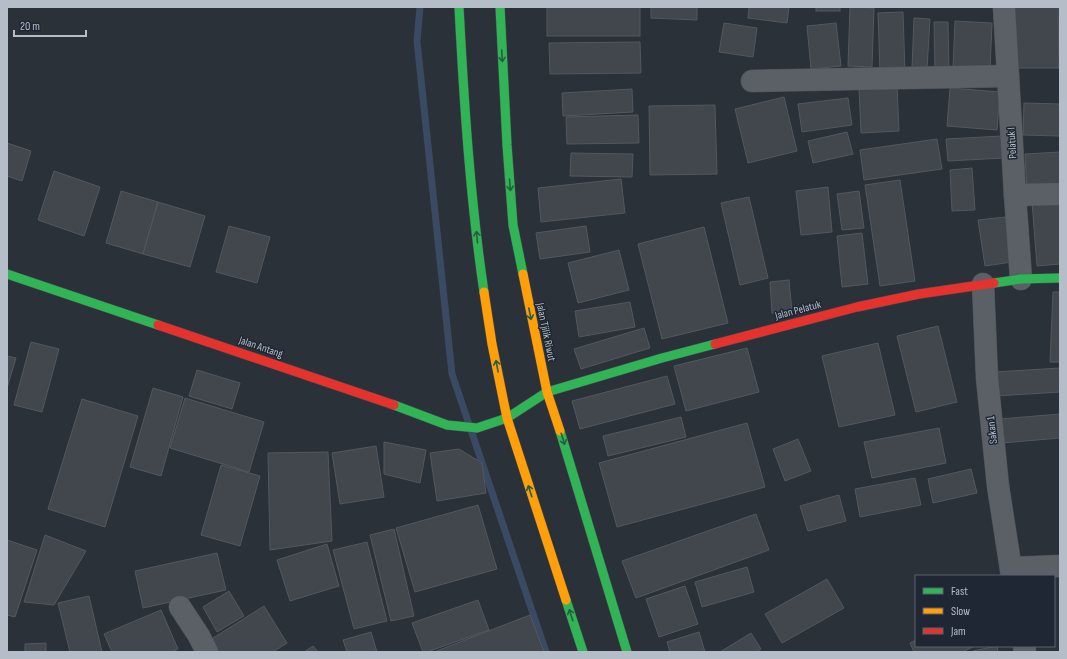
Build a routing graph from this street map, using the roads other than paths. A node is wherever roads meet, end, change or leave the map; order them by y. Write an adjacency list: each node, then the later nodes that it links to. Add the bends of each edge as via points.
1 (459, 7): 13 (main road, one-way to 1, via 492,344 478,250 463,86)
2 (500, 7): 12 (main road, Jalan Tjilik Riwut, one-way to 12, via 506,145 513,225)
3 (1004, 7): 4 (street, Pelatuk I)
4 (1008, 76): 5 (street); 7 (street, Pelatuk I)
5 (752, 81)
6 (1060, 194): 7 (street)
7 (1015, 195): 10 (street, Pelatuk I)
8 (7, 274): 13 (main road, Jalan Antang, via 366,395 447,425 478,428)
9 (1060, 278): 10 (main road, Jalan Pelatuk)
10 (1022, 279): 11 (main road, Jalan Pelatuk)
11 (983, 284): 12 (main road, Jalan Pelatuk, via 857,307 662,358); 15 (street, Sakan 1, via 987,378 998,486)
12 (547, 392): 13 (main road, Jalan Antang); 19 (main road, Jalan Tjilik Riwut, one-way to 19)
13 (507, 418): 18 (main road, one-way to 13)
14 (1060, 566): 15 (street)
15 (1011, 572)
16 (180, 607): 17 (street)
17 (207, 652)
18 (582, 652)
19 (627, 652)

